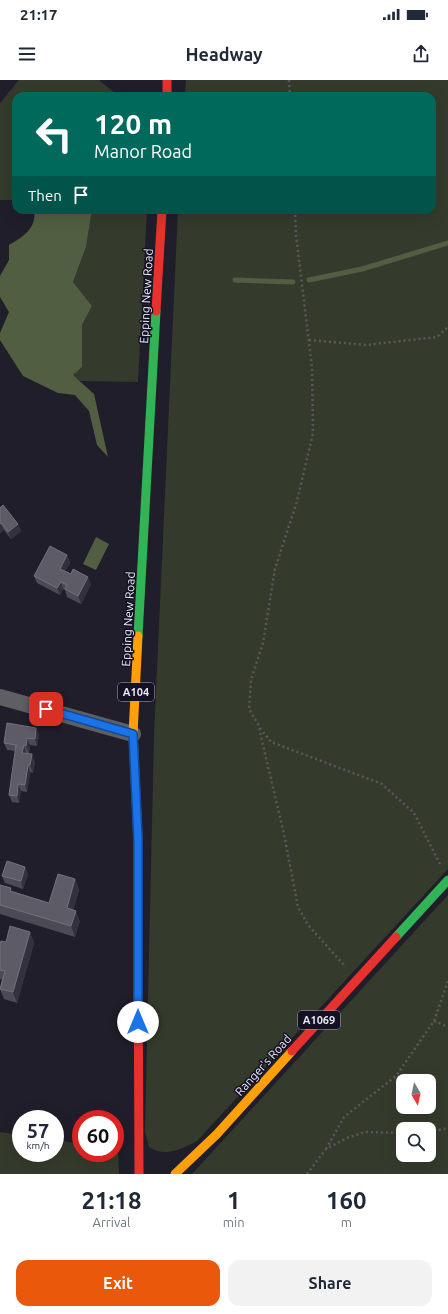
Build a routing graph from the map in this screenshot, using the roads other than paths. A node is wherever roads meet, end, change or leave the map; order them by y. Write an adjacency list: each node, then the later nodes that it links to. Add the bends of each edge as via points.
1 (167, 80): 2 (main road)
2 (167, 92)
3 (162, 214): 5 (main road, Epping New Road / A104)
4 (0, 697): 5 (street)
5 (133, 734): 7 (main road, Epping New Road / A104, via 138,839)
6 (448, 880): 8 (main road, Ranger's Road / A1069, via 218,1134)
7 (139, 1174)
8 (175, 1174)

